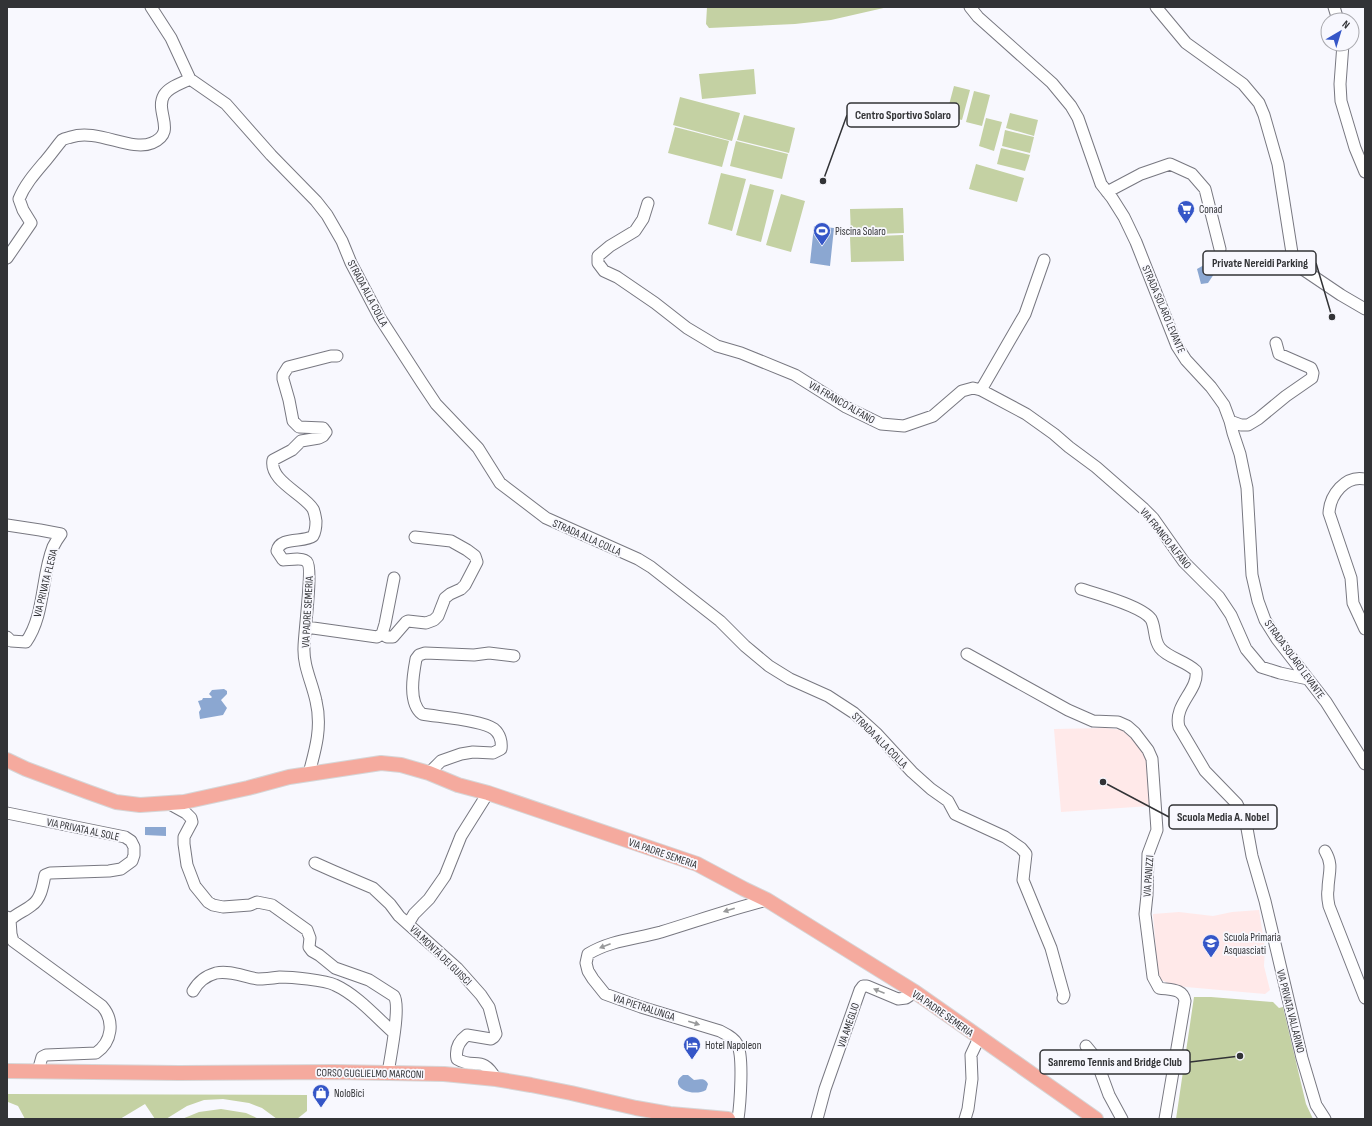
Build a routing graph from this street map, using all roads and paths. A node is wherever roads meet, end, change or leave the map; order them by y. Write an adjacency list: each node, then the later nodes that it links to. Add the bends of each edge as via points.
1 (151, 7): 5 (street, via 171,38)
2 (970, 7): 7 (street, STRADA SOLARO LEVANTE, via 1052,83 1071,106 1078,118 1101,184)
3 (1156, 7): 12 (street, via 1186,43 1243,84 1259,103 1278,164 1292,253 1298,266)
4 (1342, 52): 6 (street, via 1341,101)
5 (190, 79): 10 (street, via 173,87 164,95 162,105 165,130 160,138 151,144 137,145 96,136 76,135 63,139 24,188 19,199 31,223); 45 (street, STRADA ALLA COLLA, via 226,104 327,215 380,318 436,404 478,448 500,483 546,518 651,567 720,621 758,659 790,679 828,696 854,713 912,772 948,801 955,814 1005,837 1021,848 1026,854 1023,880 1051,948)
6 (1365, 172)
7 (1107, 192): 9 (street, via 1141,174 1170,164 1192,174 1205,189); 16 (street, STRADA SOLARO LEVANTE, via 1124,217 1136,242 1177,346 1224,405)
8 (648, 203): 15 (street, VIA FRANCO ALFANO, via 643,219 635,231 598,256 598,263 604,271 618,277 687,328 717,346 794,374 846,407 881,424 904,426 933,416 962,390)
9 (1220, 249)
10 (7, 258)
11 (1044, 260): 15 (street, via 1025,314)
12 (1365, 309)
13 (1276, 344): 16 (street, via 1279,354 1311,368 1312,378 1258,420 1248,425)
14 (337, 356): 22 (street, VIA PADRE SEMERIA, via 288,367 283,379 296,424 300,427 323,428 326,432 320,438 301,441 292,450 273,460 272,464 281,481 312,507 315,514 316,528 313,536 281,544 277,551 283,560 303,560 309,565)
15 (981, 390): 28 (street, VIA FRANCO ALFANO, via 1026,414 1054,434 1144,508 1184,562 1219,597 1231,615 1246,649 1261,667 1280,674)
16 (1230, 421): 28 (street, STRADA SOLARO LEVANTE, via 1247,488 1252,575 1258,601 1265,620 1277,639)
17 (1365, 479): 23 (street, via 1359,478 1344,483 1335,493 1329,513 1351,578 1353,603)
18 (7, 526): 25 (street, VIA PRIVATA FLESIA, via 61,534 53,546 31,635 26,642 11,641)
19 (415, 537): 24 (street, via 450,541 472,554 476,564 465,585 445,598 434,620 426,623 408,621 393,637)
20 (394, 578): 24 (street)
21 (1081, 589): 61 (street, VIA PRIVATA VALLARINO, via 1147,614 1154,625 1154,638 1164,652 1196,671 1180,710 1179,727 1206,771 1237,804 1244,819 1302,1058 1316,1106)
22 (306, 627): 24 (street, via 377,637); 33 (street, VIA PADRE SEMERIA, via 305,665 316,700 319,727)
23 (1365, 629)
24 (382, 634)
25 (7, 637)
26 (967, 654): 60 (street, VIA PANIZZI, via 1068,710 1093,721 1118,722 1127,726 1148,750 1152,759 1157,830 1148,854 1145,914 1153,977 1158,988 1179,992 1184,995 1185,1001)
27 (514, 656): 34 (street, via 489,653 425,653 416,659 413,699 422,714 484,724 497,732 501,743 501,749 494,753 461,754 441,761)
28 (1308, 678): 30 (street, STRADA SOLARO LEVANTE)
29 (7, 760): 32 (main road, VIA PADRE SEMERIA)
30 (1365, 764)
31 (7, 768): 32 (street, via 18,771)
32 (26, 769): 36 (main road, VIA PADRE SEMERIA, via 116,802 140,805)
33 (309, 773): 34 (main road, VIA PADRE SEMERIA, via 381,763 401,765); 36 (main road, VIA PADRE SEMERIA, via 204,799)
34 (429, 773): 35 (main road, VIA PADRE SEMERIA, via 458,785)
35 (488, 793): 40 (main road, VIA PADRE SEMERIA, via 697,864); 42 (street, via 461,836 438,888)
36 (168, 803): 47 (street, via 186,812 192,820 184,838 186,858 195,886 205,899 213,905 223,907 267,903 285,913 306,930 312,951 335,968 369,980 394,996)
37 (7, 813): 41 (street, VIA PRIVATA AL SOLE, via 125,837 134,847 132,861 122,869 45,875 34,904)
38 (1325, 851): 46 (street, via 1331,864 1329,906)
39 (315, 863): 42 (street, VIA MONTÀ DEI GUISCI, via 373,888)
40 (767, 900): 44 (main road, VIA PADRE SEMERIA); 55 (street, VIA PIETRALUNGA, one-way to 55, via 732,908 660,932 612,943 588,954 586,963 588,971 605,994 720,1030 738,1044 741,1074)
41 (9, 918): 51 (street, VIA PRIVATA AL SOLE, via 14,941 108,1013 110,1033 102,1049 96,1054 46,1055 42,1057)
42 (408, 924): 53 (street, VIA MONTÀ DEI GUISCI, via 466,976 489,1007 496,1034 491,1039 467,1035 457,1047 456,1060 483,1064 491,1069)
43 (193, 991): 47 (street, via 203,979 218,973 231,972 261,979 281,977 323,981 332,983 351,995)
44 (915, 992): 48 (main road, VIA PADRE SEMERIA); 56 (street, VIA AMEGLIO, one-way to 56, via 906,998 898,999 863,986 825,1089)
45 (1063, 998)
46 (1365, 998)
47 (394, 1033): 52 (street)
48 (980, 1038): 57 (street, VIA PADRE SEMERIA, via 971,1055 972,1079); 58 (main road, VIA PADRE SEMERIA)
49 (1086, 1046): 59 (street, via 1095,1057 1109,1095)
50 (7, 1071): 51 (main road, CORSO GUGLIELMO MARCONI)
51 (38, 1071): 52 (main road, CORSO GUGLIELMO MARCONI)
52 (388, 1073): 53 (main road, CORSO GUGLIELMO MARCONI, via 444,1074)
53 (496, 1079): 54 (main road, CORSO GUGLIELMO MARCONI, via 571,1092 670,1114)
54 (728, 1119)
55 (738, 1119)
56 (817, 1119)
57 (965, 1119)
58 (1096, 1119)
59 (1122, 1119)
60 (1165, 1119)
61 (1325, 1119)

